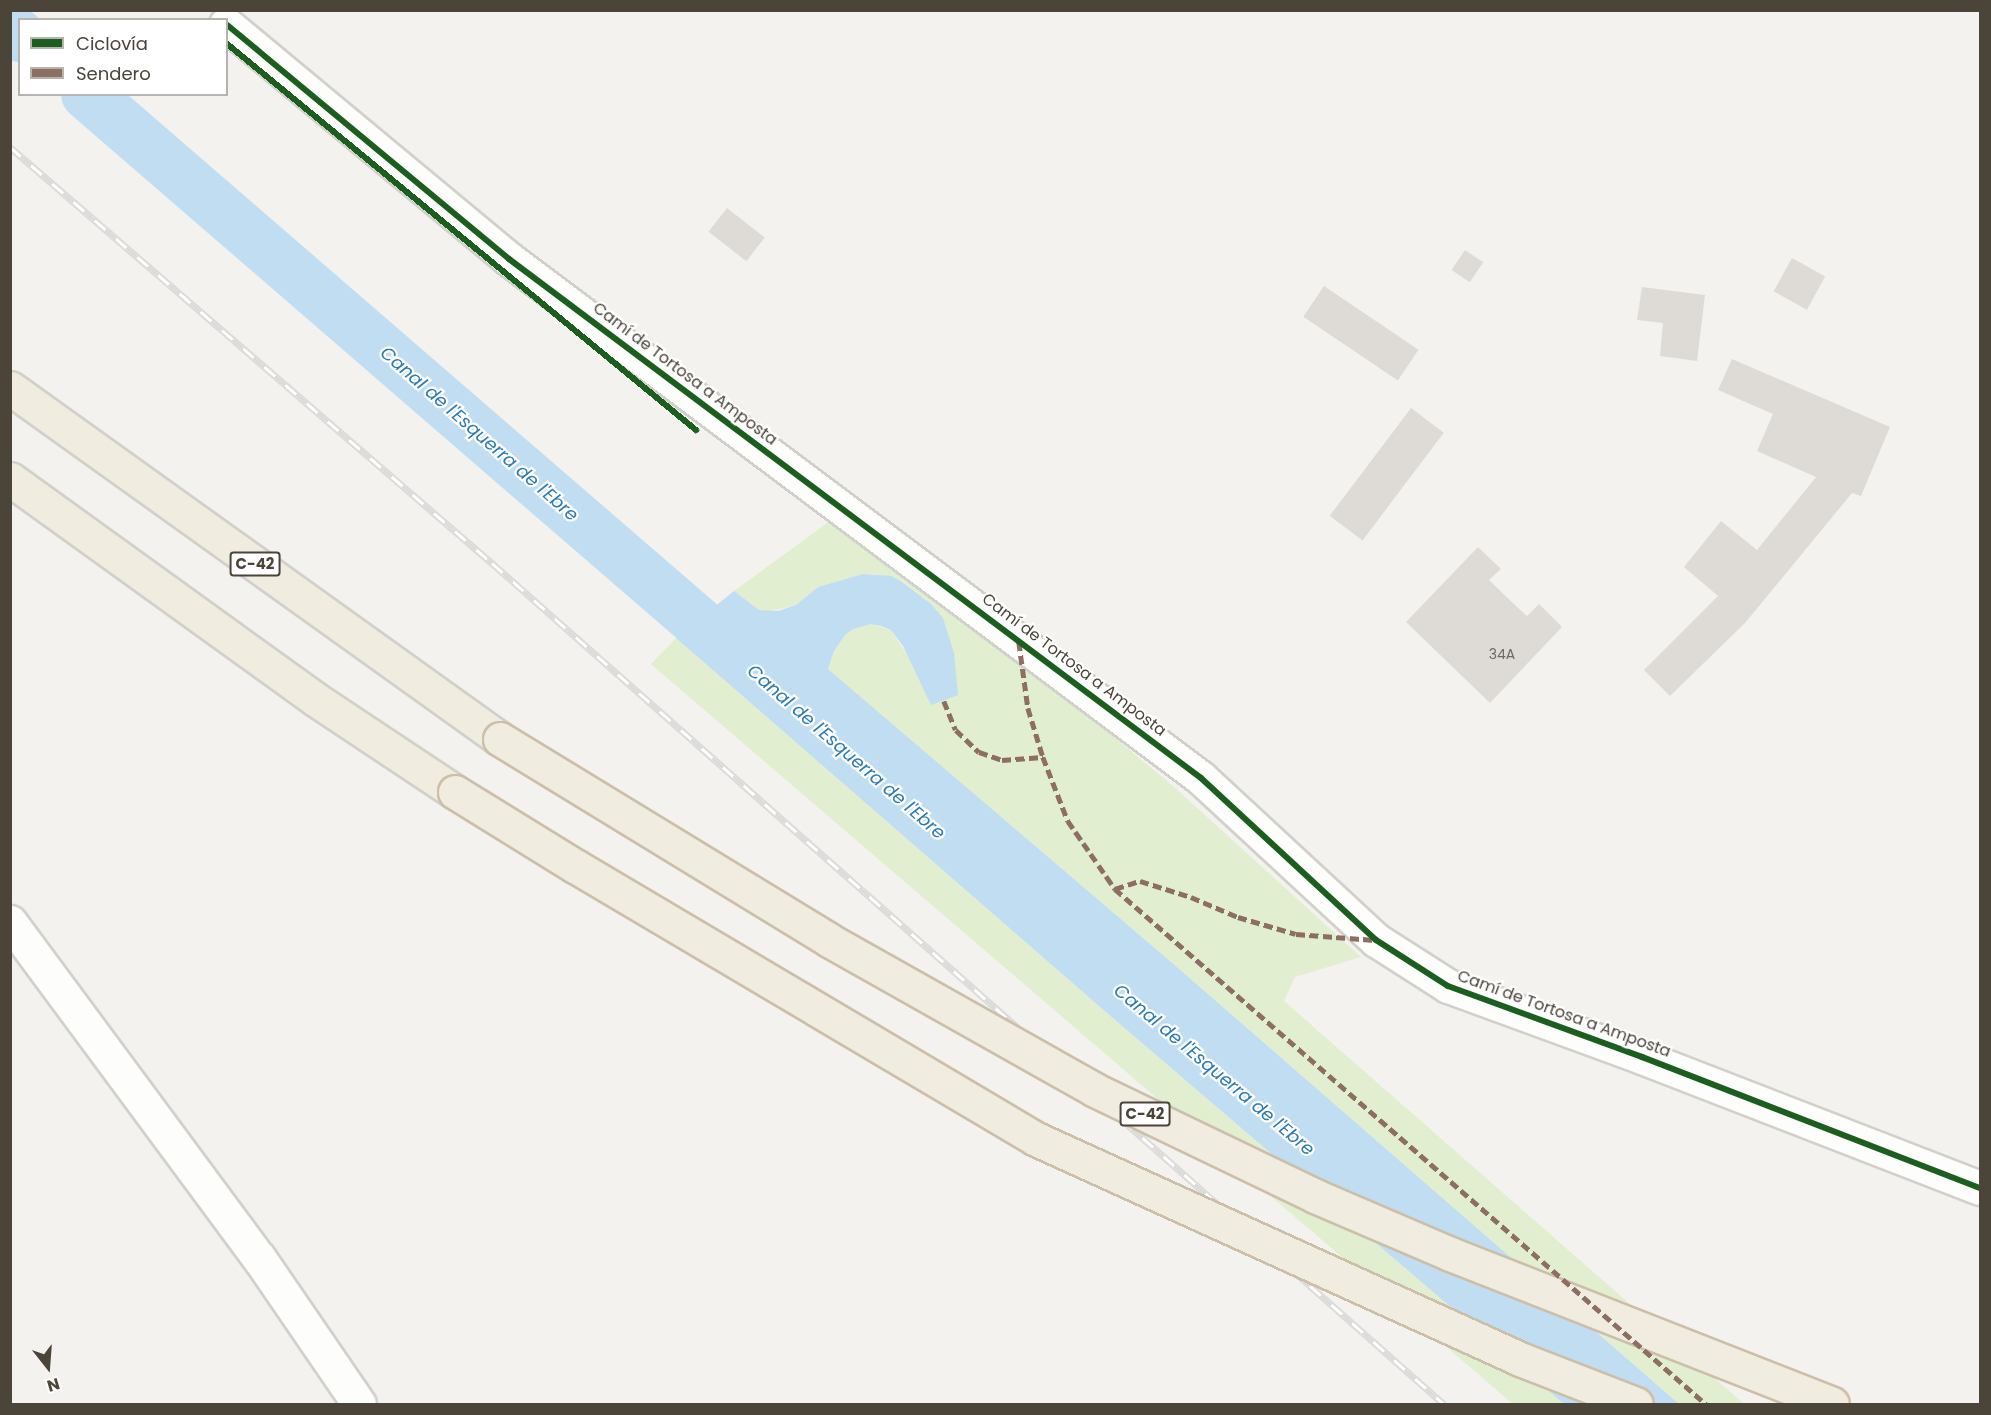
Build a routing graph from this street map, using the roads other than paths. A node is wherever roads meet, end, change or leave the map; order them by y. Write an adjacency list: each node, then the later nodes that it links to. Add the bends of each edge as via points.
1 (228, 26): 5 (street, Camí de Tortosa a Amposta, via 509,260 1201,778 1376,940 1448,986)
2 (10, 388): 8 (highway, C-42, bridge, via 500,740 829,940 1095,1090 1315,1196 1450,1254)
3 (10, 479): 7 (highway, bridge, via 315,699 455,792 1036,1139 1520,1359)
4 (10, 922): 6 (street, via 259,1258)
5 (1980, 1188)
6 (360, 1404)
7 (1636, 1404)
8 (1832, 1404)

